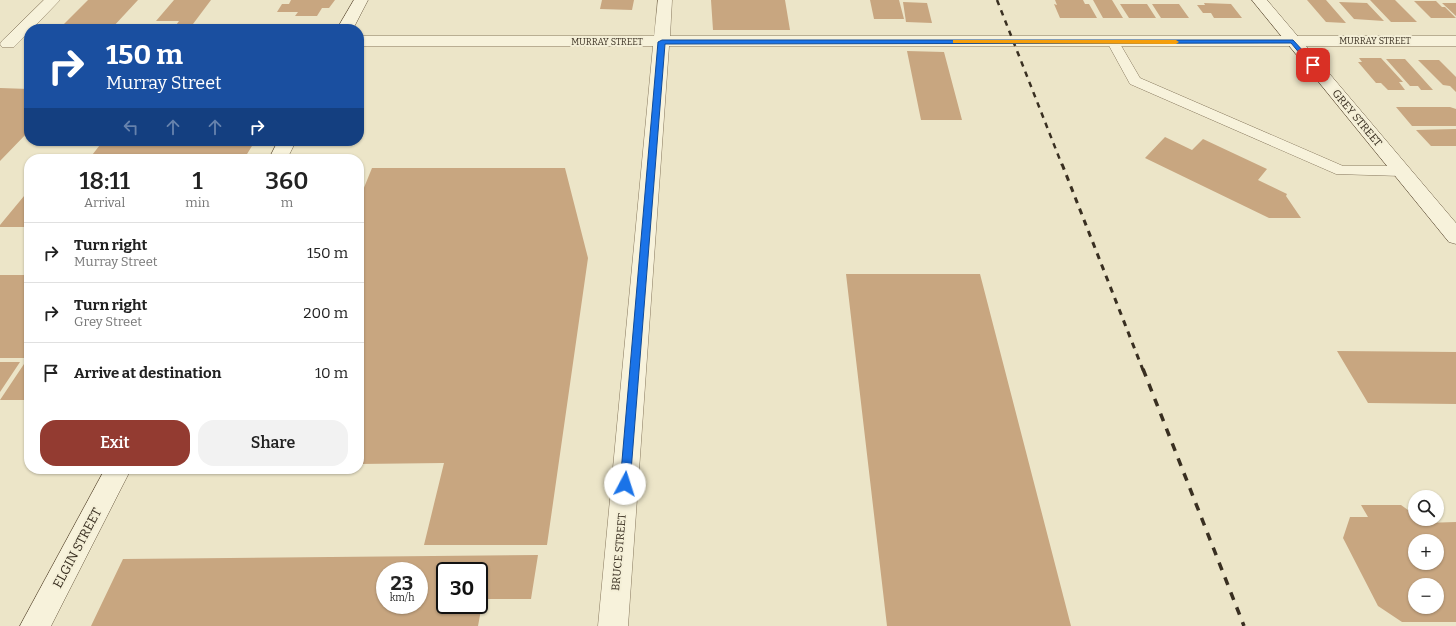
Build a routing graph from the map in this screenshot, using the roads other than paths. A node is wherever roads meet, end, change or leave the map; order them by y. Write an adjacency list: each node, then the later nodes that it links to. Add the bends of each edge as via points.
1 (53, 0): 5 (street)
2 (361, 0): 6 (street)
3 (665, 0): 10 (street, BRUCE STREET)
4 (1258, 0): 12 (street, GREY STREET)
5 (26, 24)
6 (348, 24)
7 (24, 26): 13 (street)
8 (364, 41): 10 (street, MURRAY STREET)
9 (1456, 41): 12 (street, MURRAY STREET)
10 (662, 42): 11 (street, MURRAY STREET); 19 (street, BRUCE STREET)
11 (1113, 42): 12 (street, MURRAY STREET); 15 (lane, via 1135,81 1341,171)
12 (1293, 42): 15 (street, GREY STREET)
13 (4, 44): 14 (street)
14 (24, 44)
15 (1401, 171): 16 (street, GREY STREET)
16 (1456, 237)
17 (115, 474): 18 (street, ELGIN STREET)
18 (35, 626)
19 (613, 626)

